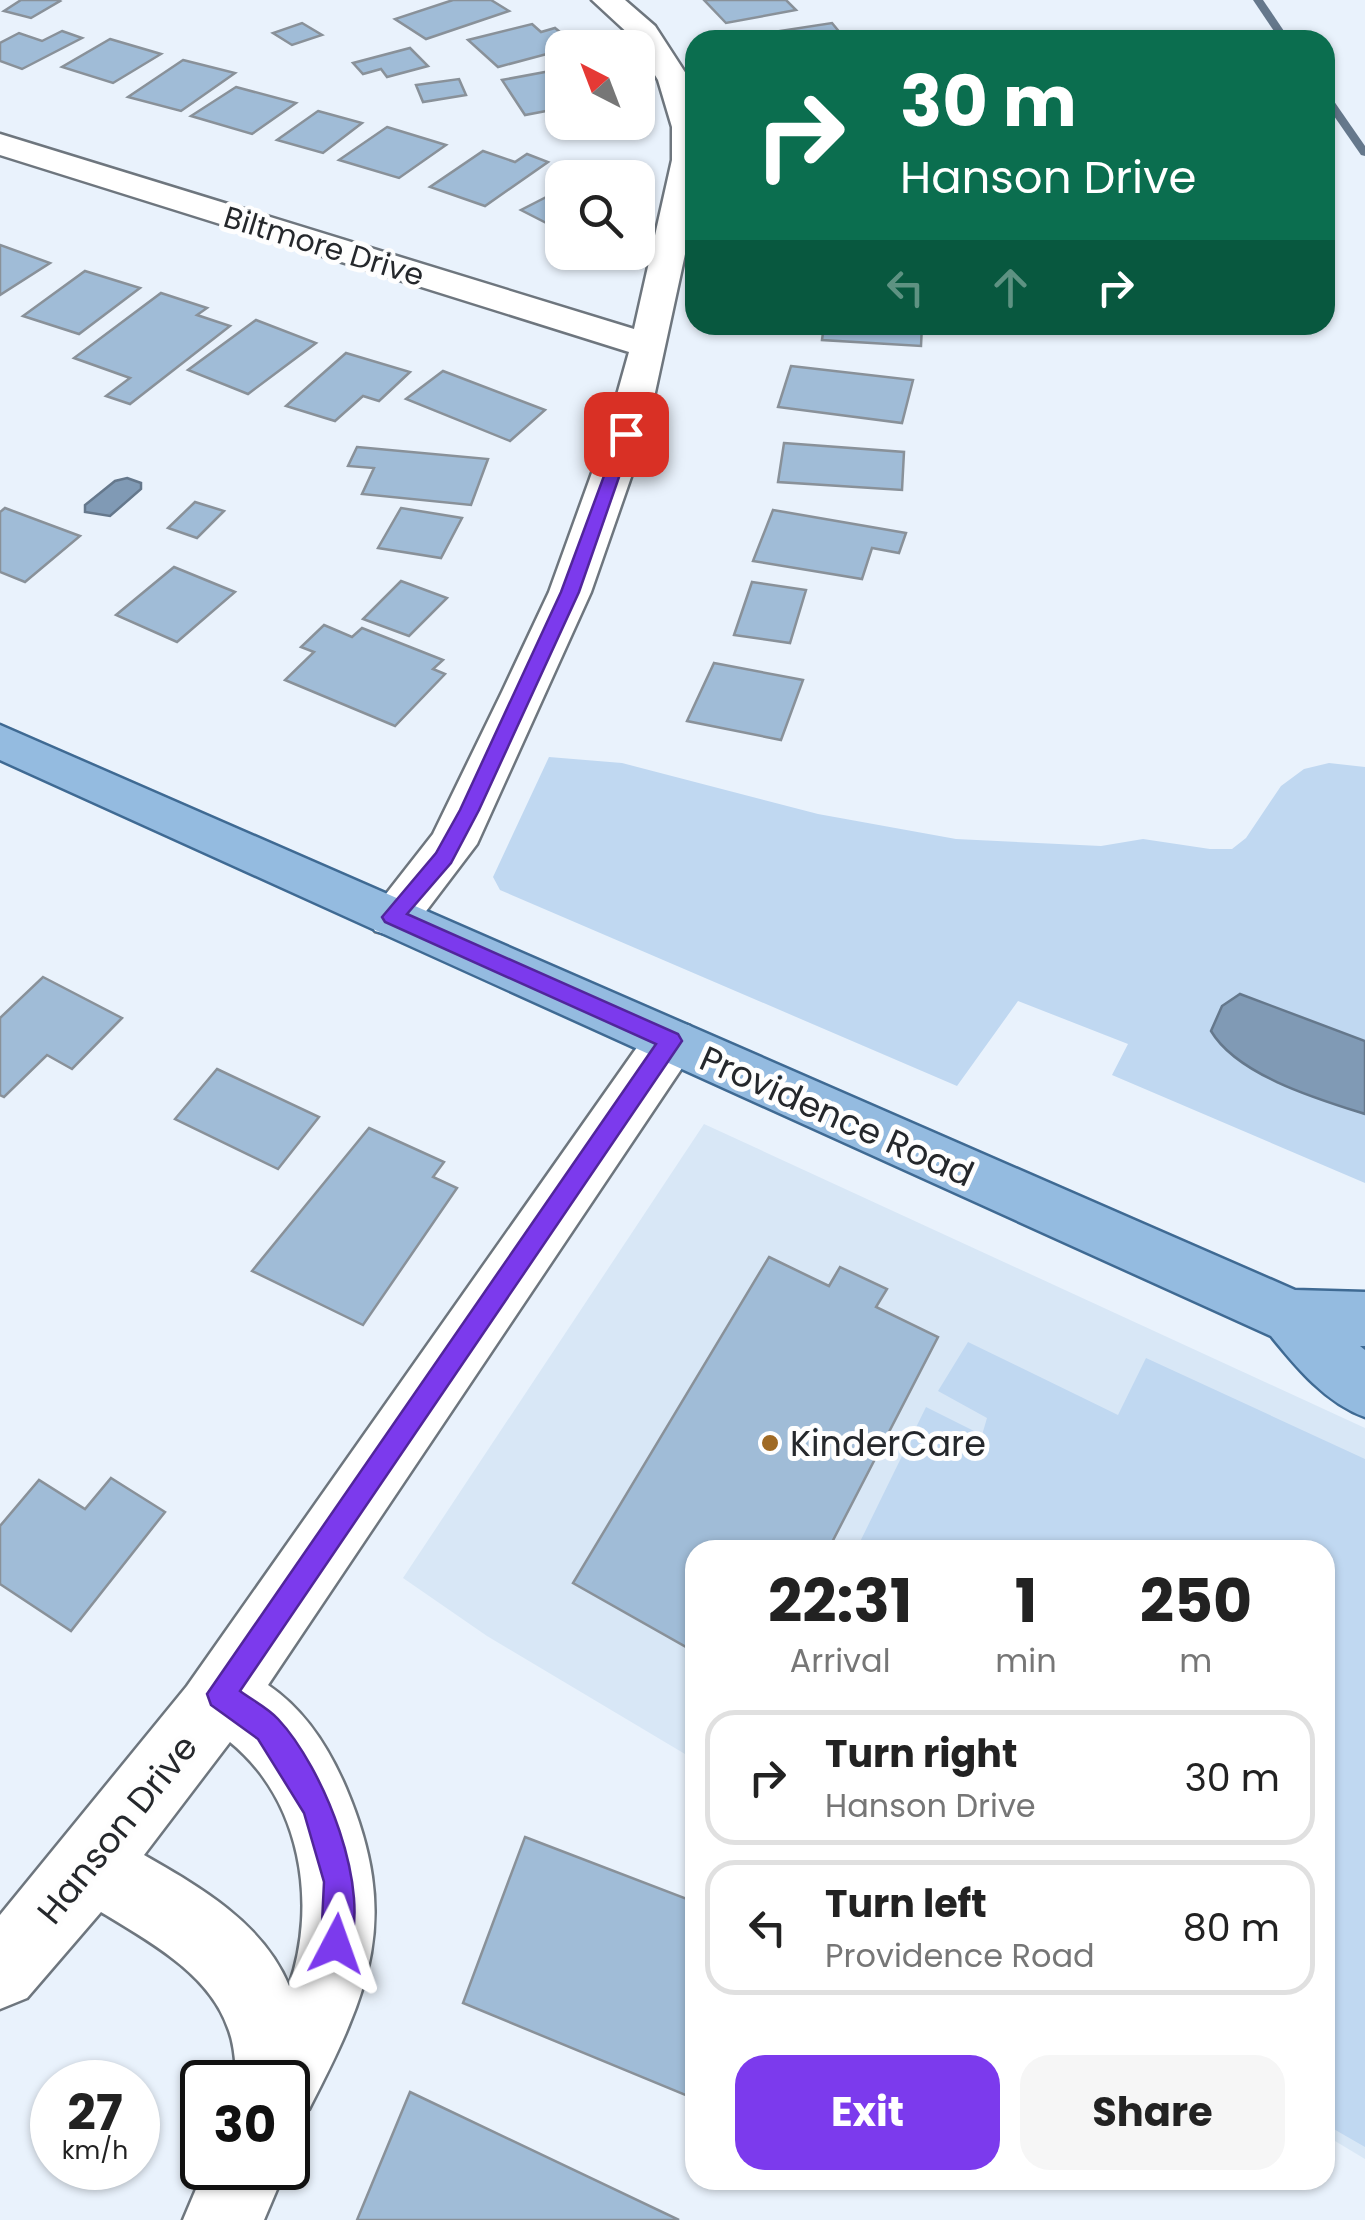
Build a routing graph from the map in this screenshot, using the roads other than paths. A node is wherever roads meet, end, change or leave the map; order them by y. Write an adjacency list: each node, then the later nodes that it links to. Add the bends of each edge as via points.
1 (607, 0): 2 (street, via 644,32 674,80)
2 (685, 117)
3 (0, 144): 5 (street, Biltmore Drive)
4 (685, 174): 5 (street)
5 (649, 346): 7 (street, via 626,434 570,592 452,844)
6 (0, 741): 7 (main road, Providence Road)
7 (393, 917): 8 (main road, Providence Road)
8 (670, 1041): 9 (main road, Providence Road); 12 (street, Hanson Drive)
9 (1292, 1316): 10 (main road, Providence Road); 11 (main road, Providence Road)
10 (1365, 1319)
11 (1365, 1389)
12 (221, 1694): 13 (street, Hanson Drive); 16 (street, via 268,1729 294,1766 316,1806 340,1882 333,1967)
13 (91, 1865): 14 (street, Hanson Drive); 15 (street, via 192,1926 231,1961 265,2014)
14 (0, 1971)
15 (276, 2060)
16 (289, 2060)
17 (236, 2190): 18 (street)
18 (223, 2220)

